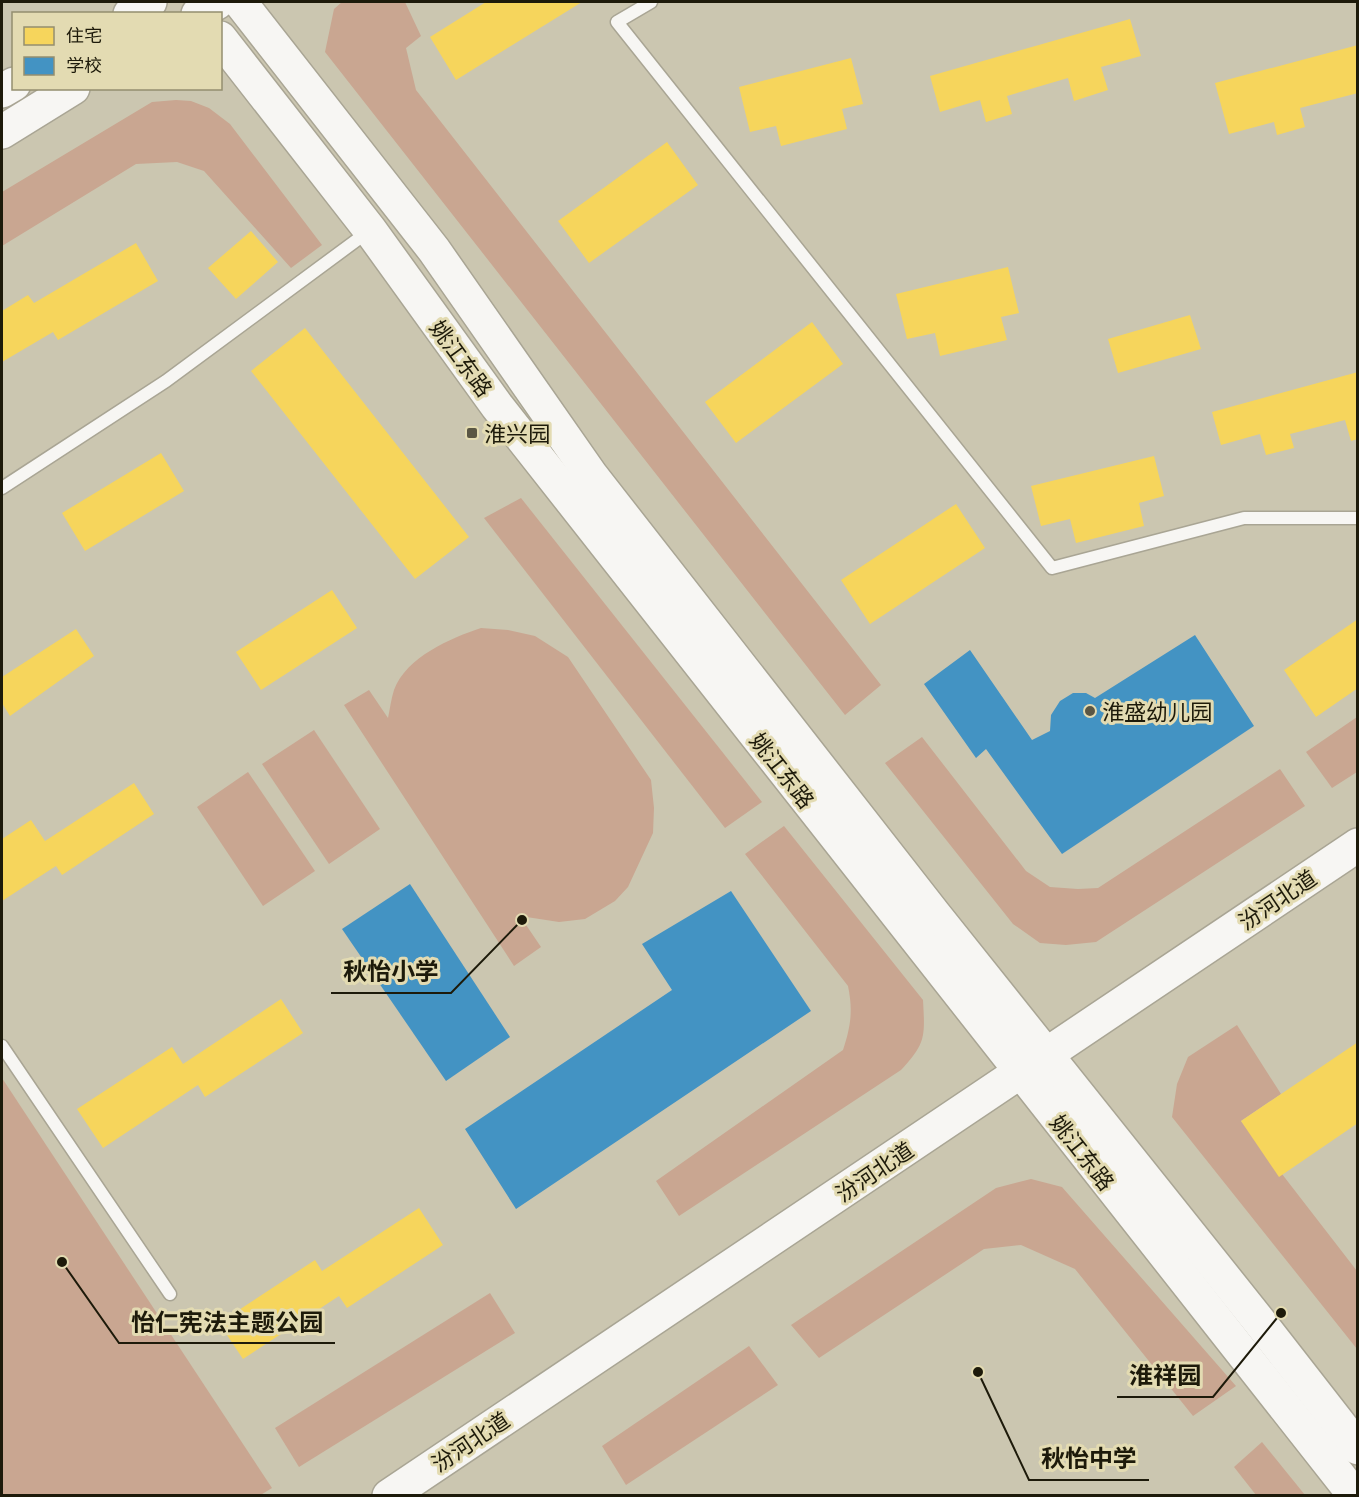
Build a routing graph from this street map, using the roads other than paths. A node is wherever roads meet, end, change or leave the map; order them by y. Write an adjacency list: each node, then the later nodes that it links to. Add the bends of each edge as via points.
1 (150, 2): 4 (street)
2 (240, 2): 13 (street, 姚江东路, via 434,250 598,485)
3 (651, 2): 10 (lane, via 617,22 1052,568 1244,518)
4 (133, 12)
5 (222, 41): 8 (street, 姚江东路)
6 (70, 90): 7 (street)
7 (2, 132)
8 (370, 230): 9 (lane, via 166,381); 13 (street, 姚江东路, via 497,406)
9 (2, 488)
10 (1358, 518)
11 (1358, 845): 13 (street, 汾河北道)
12 (2, 1046): 14 (lane)
13 (1034, 1064): 15 (street, 姚江东路, via 1259,1321); 16 (street, 汾河北道); 17 (street, 姚江东路)
14 (170, 1294)
15 (1358, 1448)
16 (389, 1496)
17 (1354, 1496)

